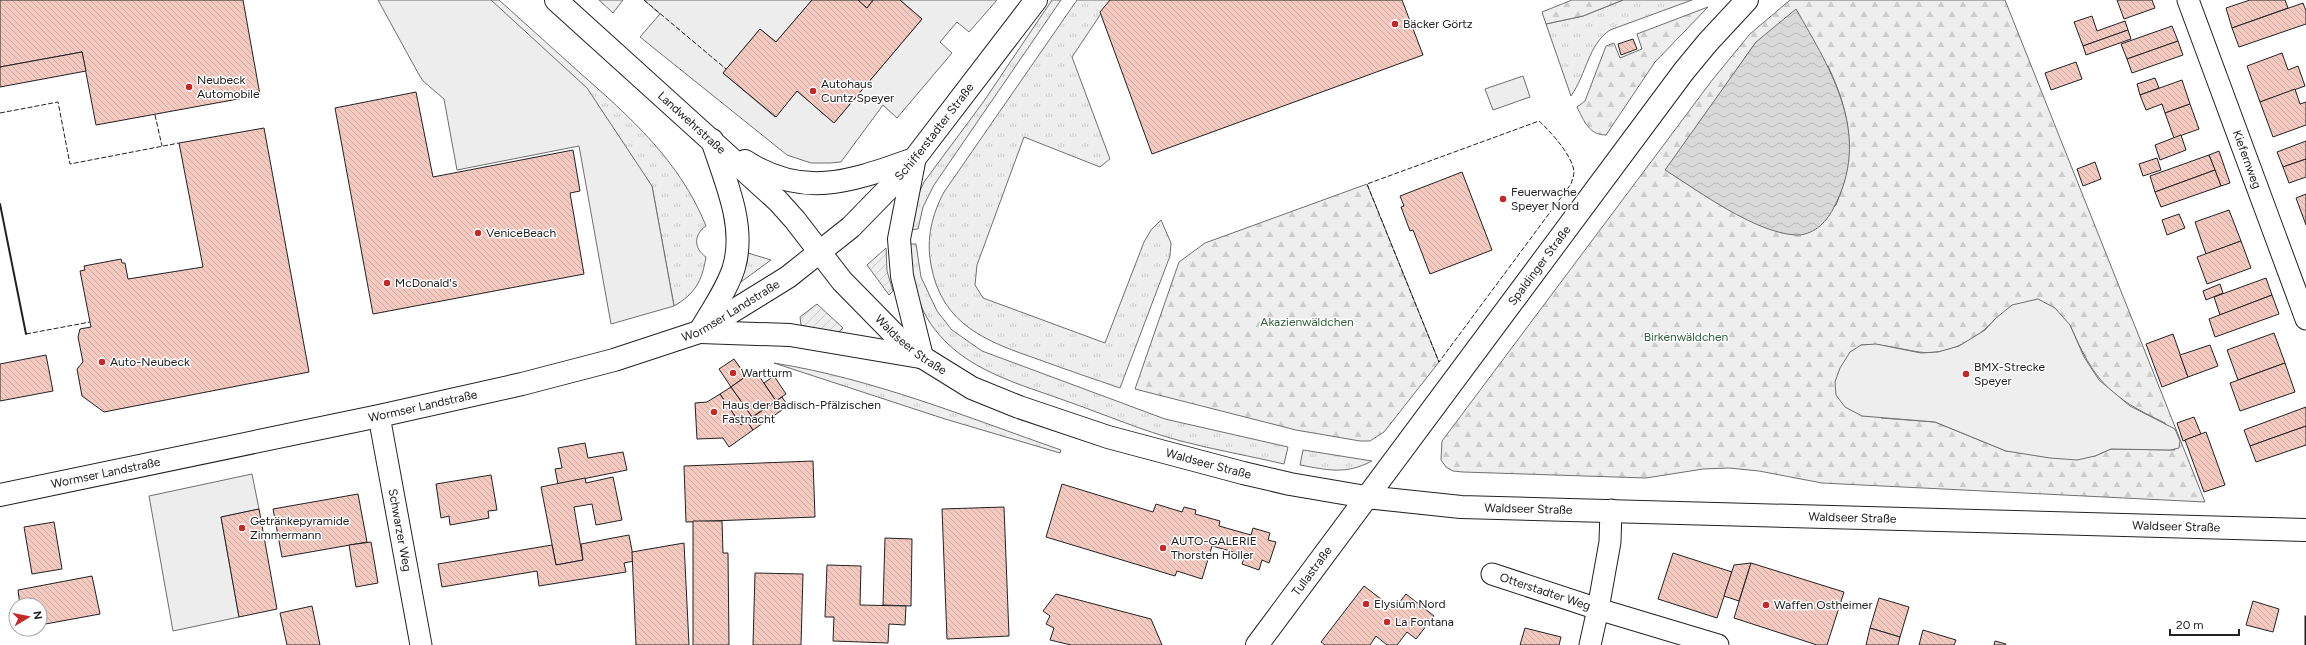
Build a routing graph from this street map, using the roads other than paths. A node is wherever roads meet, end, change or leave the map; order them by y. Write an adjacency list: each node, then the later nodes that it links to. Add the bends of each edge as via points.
1 (556, 0): 5 (main road, Landwehrstraße)
2 (1036, 0): 6 (main road, Schifferstadter Straße)
3 (1747, 0): 13 (main road, Spaldinger Straße, via 1684,70 1398,458)
4 (2188, 0): 8 (street, Kiefernweg)
5 (712, 140): 6 (main road, via 752,166 781,178 824,185 848,181); 7 (main road, Landwehrstraße, via 778,201); 9 (main road, via 732,204 738,246 735,264)
6 (915, 158): 7 (main road, Schifferstadter Straße, via 851,227); 10 (main road, via 899,239 902,276)
7 (820, 252): 9 (main road, Wormser Landstraße, via 788,277); 10 (main road, Waldseer Straße, via 865,306)
8 (2306, 319)
9 (699, 332): 10 (main road, via 790,335); 11 (main road, Wormser Landstraße, via 660,346 558,375)
10 (922, 357): 13 (main road, Waldseer Straße, via 972,388 1108,437 1250,475)
11 (378, 416): 12 (main road, Wormser Landstraße); 18 (street, Schwarzer Weg)
12 (0, 495)
13 (1366, 497): 14 (main road, Waldseer Straße, via 1461,507); 19 (main road, Tullastraße)
14 (1611, 510): 15 (main road, Waldseer Straße); 17 (street, Otterstadter Weg, via 1610,542)
15 (2306, 530)
16 (1492, 574): 17 (street, Otterstadter Weg)
17 (1598, 609): 20 (street); 21 (street, Otterstadter Weg)
18 (421, 645)
19 (1257, 645)
20 (1590, 645)
21 (1718, 645)

